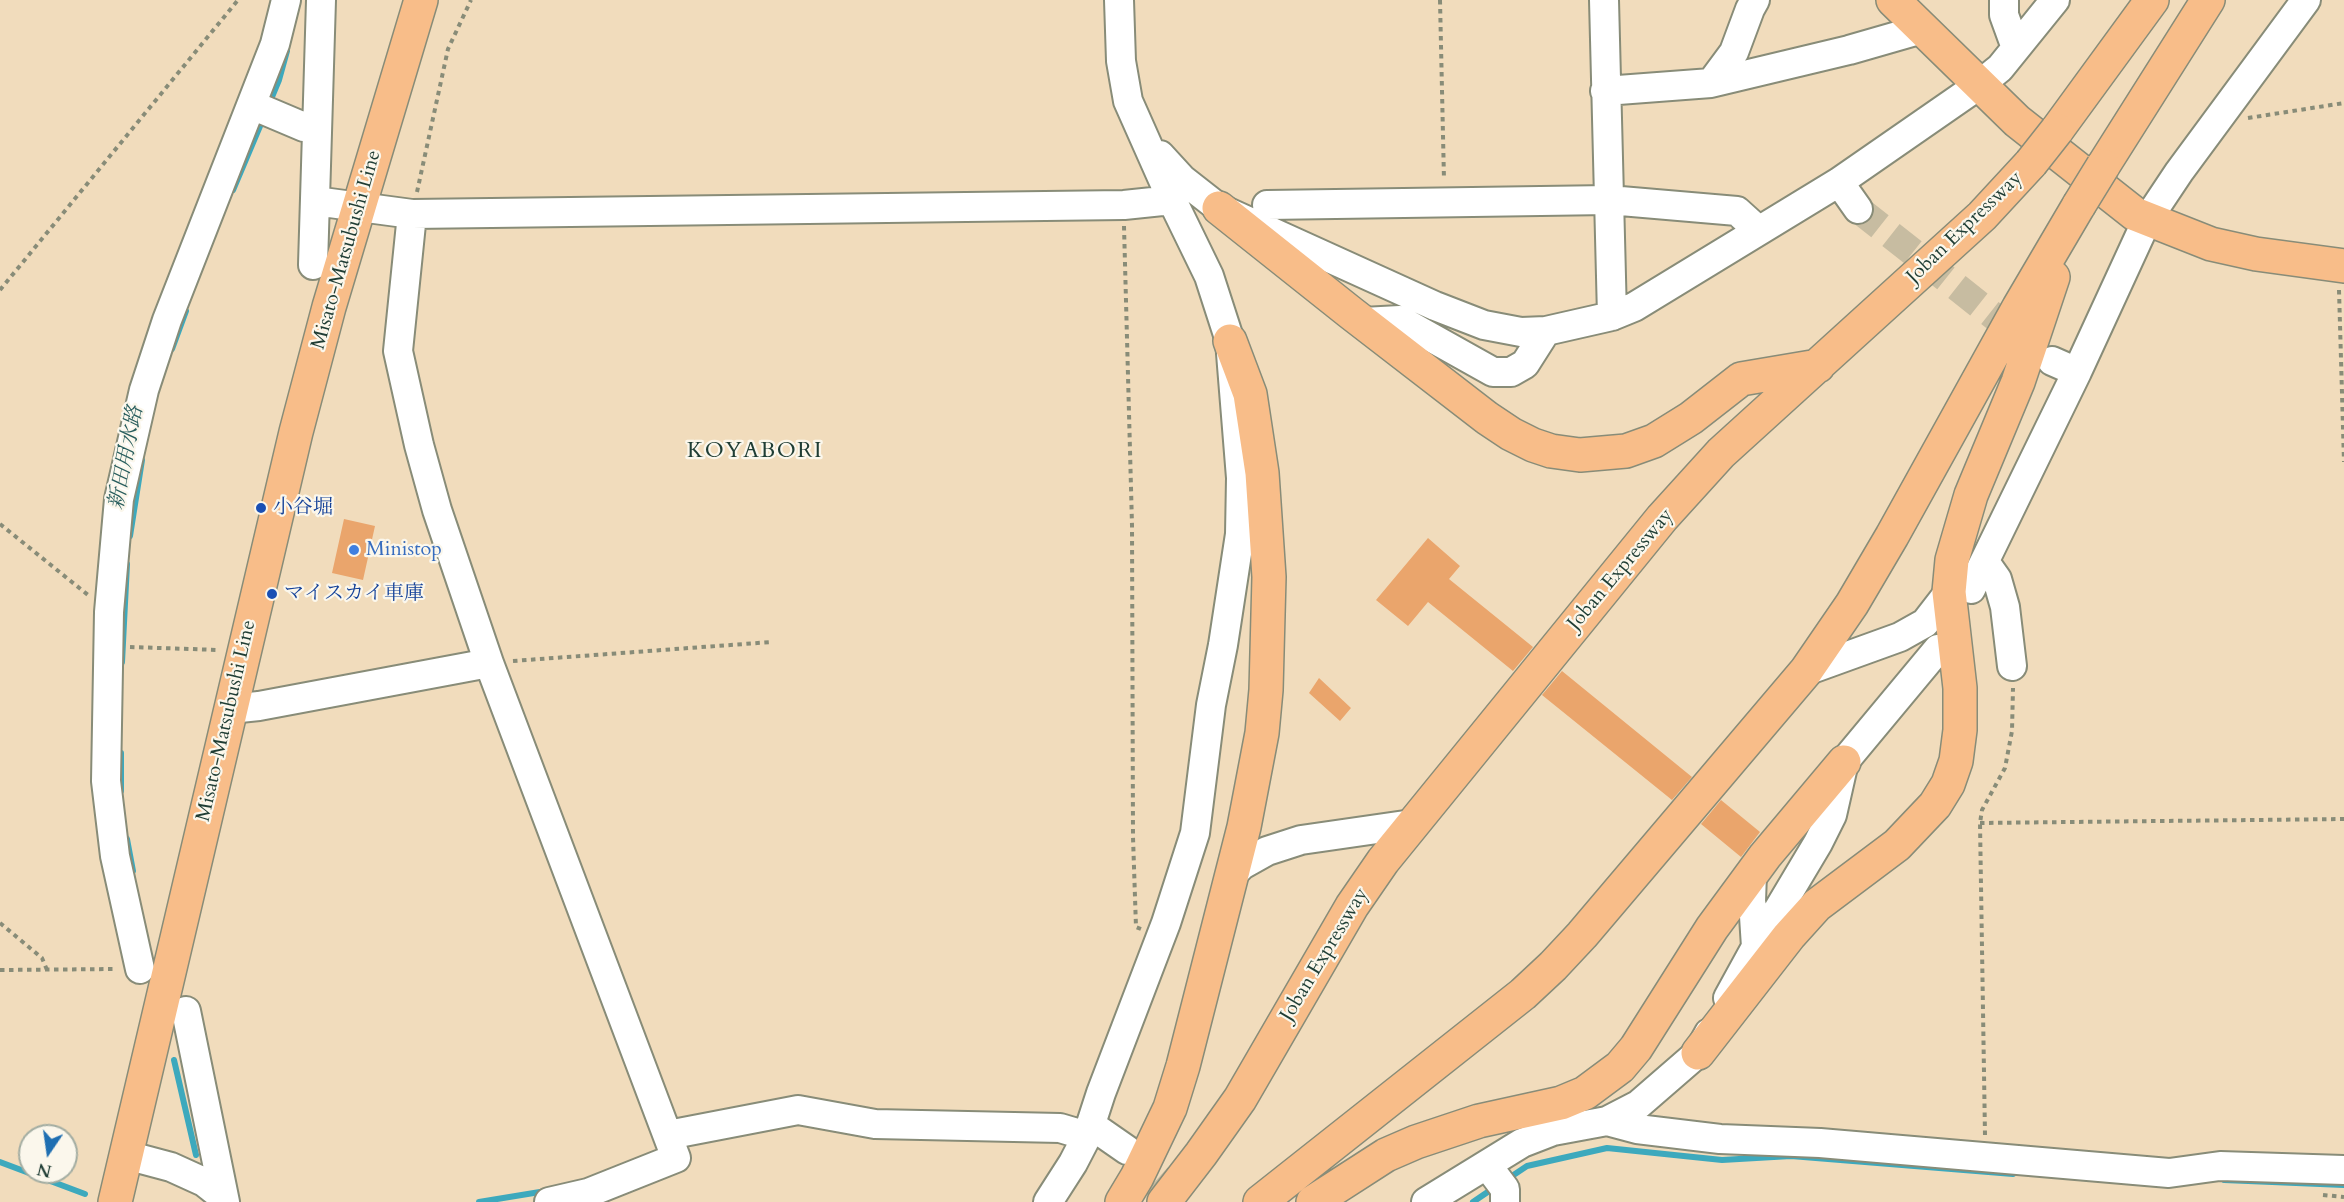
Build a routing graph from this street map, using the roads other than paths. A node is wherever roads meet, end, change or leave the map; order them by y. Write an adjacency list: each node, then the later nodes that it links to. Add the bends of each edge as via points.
1 (286, 0): 18 (street)
2 (321, 0): 19 (street)
3 (421, 0): 26 (main road, Misato-Matsubushi Line)
4 (1119, 0): 20 (street, via 1121,61 1128,101)
5 (1604, 0): 17 (street)
6 (1755, 0): 15 (street, via 1734,52)
7 (1893, 0): 13 (main road)
8 (2004, 0): 14 (street, via 2004,15)
9 (2055, 0): 14 (street)
10 (2152, 0): 39 (main road, Joban Expressway, bridge, via 2031,163 1982,216)
11 (2208, 0): 29 (main road, bridge)
12 (2306, 0): 31 (street)
13 (1922, 29): 15 (street); 16 (main road)
14 (2016, 48): 16 (street)
15 (1711, 84): 17 (street)
16 (1979, 85): 21 (street); 31 (main road, via 2026,128)
17 (1605, 91): 23 (street)
18 (264, 109): 19 (street, via 304,127); 52 (street, via 189,263 144,390 119,499 109,612 105,781 115,856)
19 (317, 128): 24 (street)
20 (1139, 128): 22 (street); 27 (street, via 1182,179)
21 (1839, 182): 28 (street); 32 (street)
22 (1172, 200): 30 (street, via 1124,205); 38 (street, via 1209,276)
23 (1609, 200): 25 (street); 32 (street, via 1737,211); 35 (street)
24 (315, 201): 26 (street); 33 (street)
25 (1267, 206)
26 (358, 208): 30 (street); 46 (main road, Misato-Matsubushi Line, via 328,307)
27 (1219, 208): 36 (main road); 37 (street, via 1484,325 1521,332)
28 (1858, 209)
29 (2076, 210): 41 (main road, via 2018,382 1959,530 1952,560); 45 (main road, via 1892,536)
30 (412, 214): 43 (street, via 398,351 437,510)
31 (2147, 220): 34 (main road, via 2211,244); 40 (street, via 2064,367)
32 (1758, 230): 35 (street, via 1634,307)
33 (313, 265)
34 (2341, 265)
35 (1612, 316): 37 (street)
36 (1364, 322): 37 (street, via 1401,320 1493,372 1511,372 1525,364); 39 (main road, via 1511,434 1551,451 1580,455 1626,451 1654,441 1741,379)
37 (1546, 331)
38 (1230, 341): 50 (main road, via 1250,394 1262,473 1269,577 1262,734); 56 (street, via 1241,478 1240,534 1211,705 1195,834)
39 (1818, 366): 48 (main road, Joban Expressway, via 1721,453 1662,518)
40 (1985, 562): 41 (street); 44 (street, via 1997,579 2005,607)
41 (1960, 590): 45 (street, via 1925,623 1900,637); 54 (main road, via 1960,730 1948,784 1930,812 1898,844 1817,905)
42 (1938, 648): 47 (street)
43 (489, 663): 46 (street); 57 (street)
44 (2012, 666)
45 (1806, 671): 69 (main road, via 1553,966)
46 (230, 709): 59 (main road, Misato-Matsubushi Line)
47 (1844, 762): 49 (main road); 51 (street, via 1832,815)
48 (1412, 824): 50 (street, via 1301,840 1267,851); 68 (main road, Joban Expressway, via 1352,906 1240,1099)
49 (1752, 873): 51 (street); 70 (main road, via 1636,1048 1600,1083 1561,1103 1479,1121 1416,1142 1386,1155)
50 (1230, 877): 67 (main road, via 1170,1108)
51 (1756, 947): 54 (street)
52 (140, 969)
53 (186, 1011): 64 (street)
54 (1698, 1053): 55 (street, via 1638,1105)
55 (1607, 1120): 60 (street, via 1542,1135); 61 (street, via 1637,1129 1720,1139 1820,1143 2169,1173 2220,1166)
56 (1089, 1130): 57 (street, via 875,1124 798,1110); 58 (street); 66 (street)
57 (668, 1135): 62 (street, via 676,1158)
58 (1126, 1150)
59 (126, 1155): 63 (main road, Misato-Matsubushi Line); 64 (street, via 171,1167 204,1182)
60 (1487, 1165): 71 (street); 72 (street, via 1505,1188)
61 (2344, 1170)
62 (590, 1197): 65 (street)
63 (115, 1202)
64 (224, 1202)
65 (549, 1202)
66 (1048, 1202)
67 (1122, 1202)
68 (1164, 1202)
69 (1260, 1202)
70 (1312, 1202)
71 (1426, 1202)
72 (1505, 1202)

